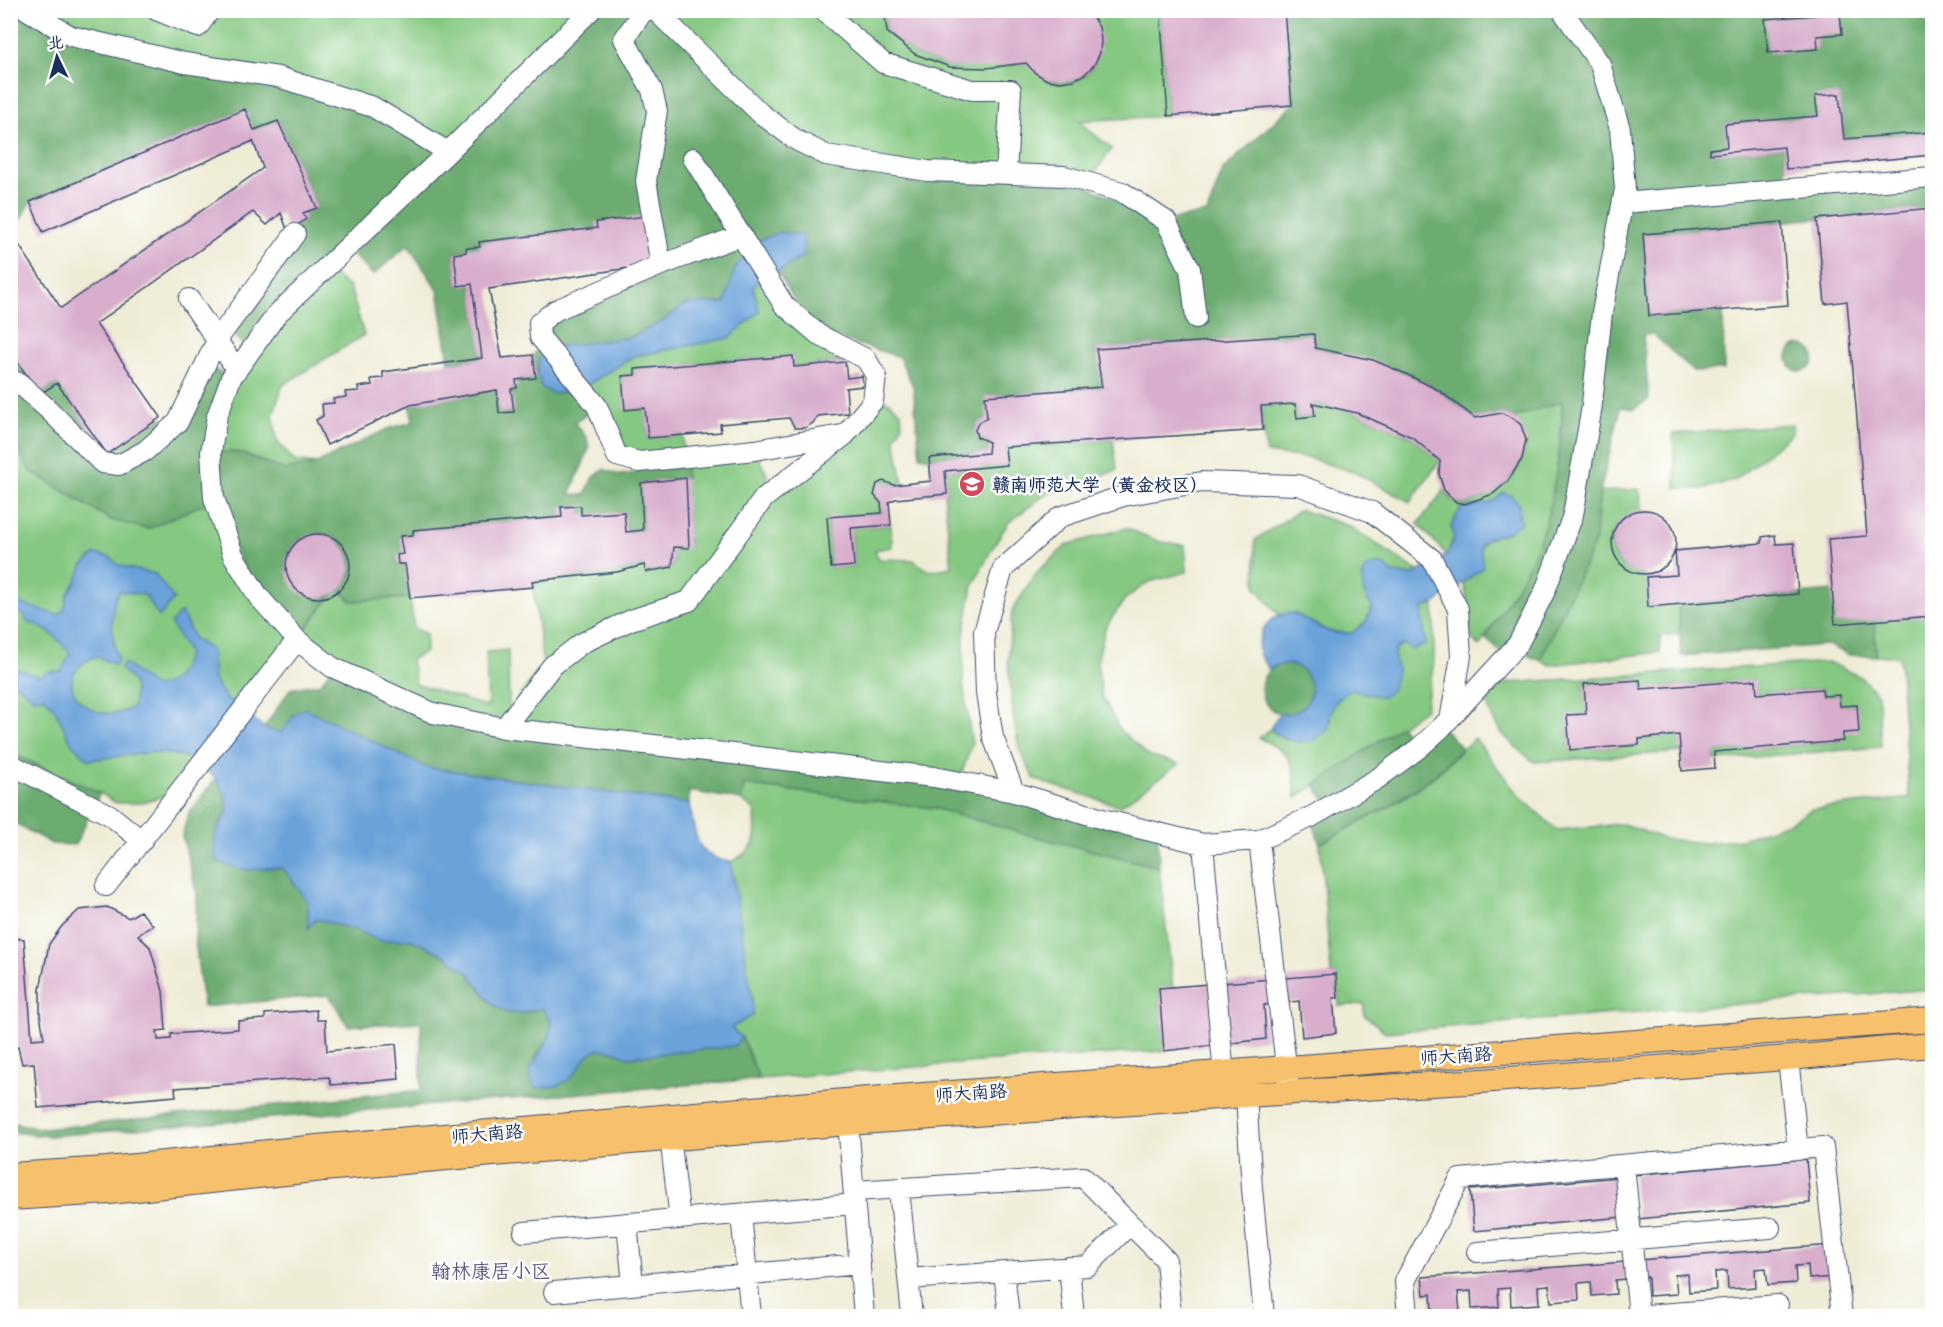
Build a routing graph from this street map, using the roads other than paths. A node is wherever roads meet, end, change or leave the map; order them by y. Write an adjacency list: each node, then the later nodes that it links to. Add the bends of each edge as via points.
1 (27, 10): 9 (street, via 70,36 184,63 278,77 372,107)
2 (156, 10): 3 (street, via 198,27)
3 (210, 10)
4 (591, 10): 9 (street)
5 (644, 10): 16 (street, via 624,39 652,90 657,111 646,182)
6 (655, 10): 11 (street, via 760,113 796,140 826,155 928,171)
7 (823, 10): 11 (street, via 883,63 972,90 1011,90)
8 (1562, 10): 13 (street, via 1600,64 1620,129)
9 (448, 152): 20 (street, via 277,314)
10 (693, 158): 15 (street)
11 (1006, 174): 18 (street, via 1064,176 1122,192 1166,221 1190,270)
12 (1932, 177): 13 (street)
13 (1623, 203): 24 (street, via 1602,313 1591,412 1573,515 1545,591 1518,644)
14 (295, 234): 19 (street)
15 (742, 235): 16 (street); 22 (street, via 784,305 819,335 866,359 876,376 873,401)
16 (661, 266): 22 (street, via 556,310 539,323 540,337 597,406 616,456 639,462 755,450)
17 (189, 299): 19 (street)
18 (1196, 318)
19 (217, 340): 20 (street); 21 (street, via 178,422 145,451 118,465 102,463 35,397)
20 (237, 370): 23 (street, via 217,416 211,452 214,498 233,555 258,596)
21 (10, 380)
22 (845, 435): 25 (street, via 764,498 689,601 631,621 582,644 552,666)
23 (297, 640): 25 (street, via 332,667 433,713); 29 (street)
24 (1452, 715): 27 (street, via 1461,656 1458,609 1432,559 1372,512 1298,485 1202,482 1123,496 1060,517 1004,569 984,632 986,693 993,737); 28 (street, via 1419,748 1377,779 1311,817)
25 (504, 728): 27 (street, via 934,777)
26 (10, 764): 29 (street, via 110,815)
27 (1014, 792): 30 (street)
28 (1259, 840): 30 (street); 35 (street)
29 (142, 841): 31 (street)
30 (1203, 844): 36 (street)
31 (106, 886)
32 (1932, 1020): 35 (main road, 师大南路)
33 (1932, 1045): 34 (main road, 师大南路)
34 (1788, 1058): 37 (main road, 师大南路); 40 (street)
35 (1286, 1068): 36 (main road, 师大南路); 37 (street)
36 (1235, 1084): 37 (main road, 师大南路); 38 (main road, 师大南路); 42 (main road, 师大南路, via 833,1102); 69 (street, via 1252,1188)
37 (1290, 1092)
38 (848, 1123): 39 (main road, 师大南路); 45 (street)
39 (670, 1137): 44 (main road, 师大南路, via 109,1192); 47 (street)
40 (1798, 1150): 41 (street); 72 (street, via 1823,1147)
41 (1624, 1165): 52 (street); 70 (street, via 1460,1179 1406,1281)
42 (10, 1175)
43 (899, 1189): 45 (street); 49 (street, via 1083,1177); 58 (street)
44 (10, 1198)
45 (854, 1198): 46 (street); 54 (street)
46 (741, 1214): 47 (street); 57 (street)
47 (680, 1219): 48 (street)
48 (627, 1223): 51 (street); 59 (street)
49 (1130, 1224): 55 (street, via 1088,1266); 68 (street, via 1166,1260)
50 (1770, 1228): 52 (street)
51 (524, 1232)
52 (1632, 1239): 53 (street); 62 (street)
53 (1477, 1252)
54 (860, 1264): 57 (street); 64 (street)
55 (1069, 1267): 56 (street); 67 (street)
56 (1004, 1272): 58 (street); 66 (street)
57 (747, 1275): 59 (street); 63 (street)
58 (909, 1279): 65 (street)
59 (633, 1285): 60 (street)
60 (554, 1292)
61 (1778, 1305): 62 (street)
62 (1639, 1316): 71 (street)
63 (752, 1317)
64 (864, 1317)
65 (912, 1317)
66 (1009, 1317)
67 (1074, 1317)
68 (1171, 1317)
69 (1264, 1317)
70 (1408, 1317)
71 (1634, 1317)
72 (1842, 1317)

